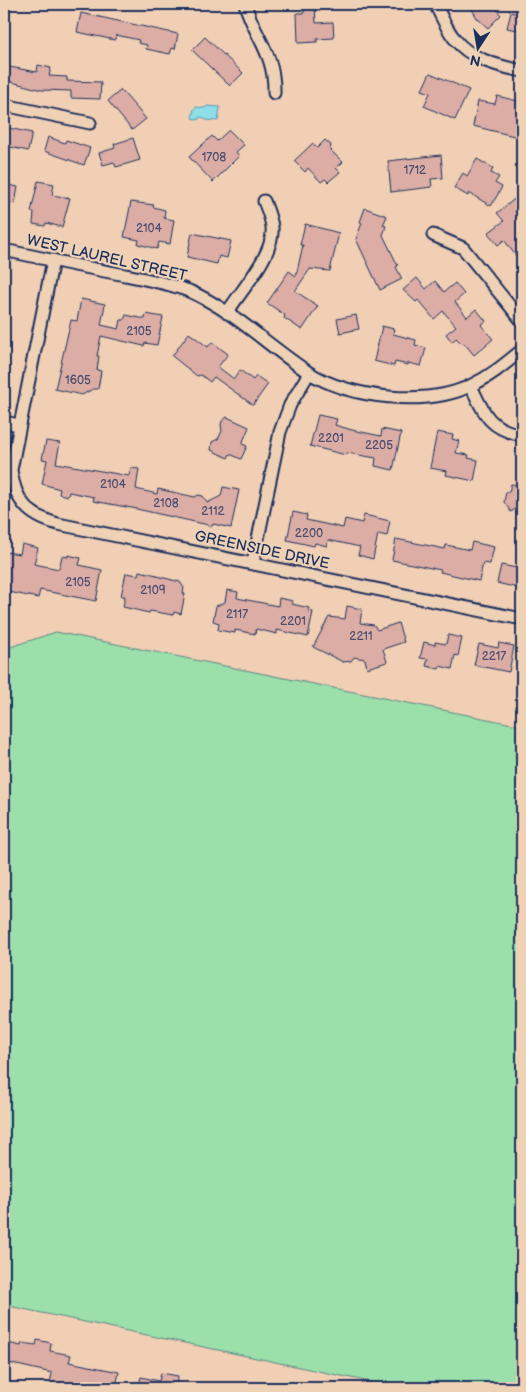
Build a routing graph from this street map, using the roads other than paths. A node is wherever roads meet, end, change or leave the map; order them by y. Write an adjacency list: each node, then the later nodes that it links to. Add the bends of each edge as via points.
1 (245, 4): 4 (street, via 272,64)
2 (435, 4): 3 (street, via 454,39 467,52)
3 (522, 71)
4 (274, 93)
5 (4, 105): 6 (street)
6 (90, 123)
7 (264, 201): 11 (street, via 272,228 267,255)
8 (433, 235): 12 (street, via 463,248)
9 (4, 250): 10 (street, WEST LAUREL STREET)
10 (53, 260): 11 (street, WEST LAUREL STREET, via 168,284); 17 (street)
11 (227, 313): 14 (street, WEST LAUREL STREET)
12 (522, 321)
13 (522, 350): 15 (street, WEST LAUREL STREET)
14 (309, 373): 15 (street, WEST LAUREL STREET, via 354,390 397,398 422,397); 19 (street, via 284,418)
15 (471, 386): 18 (street, via 487,418 496,427)
16 (4, 422): 17 (street)
17 (19, 425): 19 (street, GREENSIDE DRIVE, via 11,470 16,495 29,511 48,521)
18 (518, 434)
19 (253, 564): 20 (street, GREENSIDE DRIVE)
20 (522, 619)

